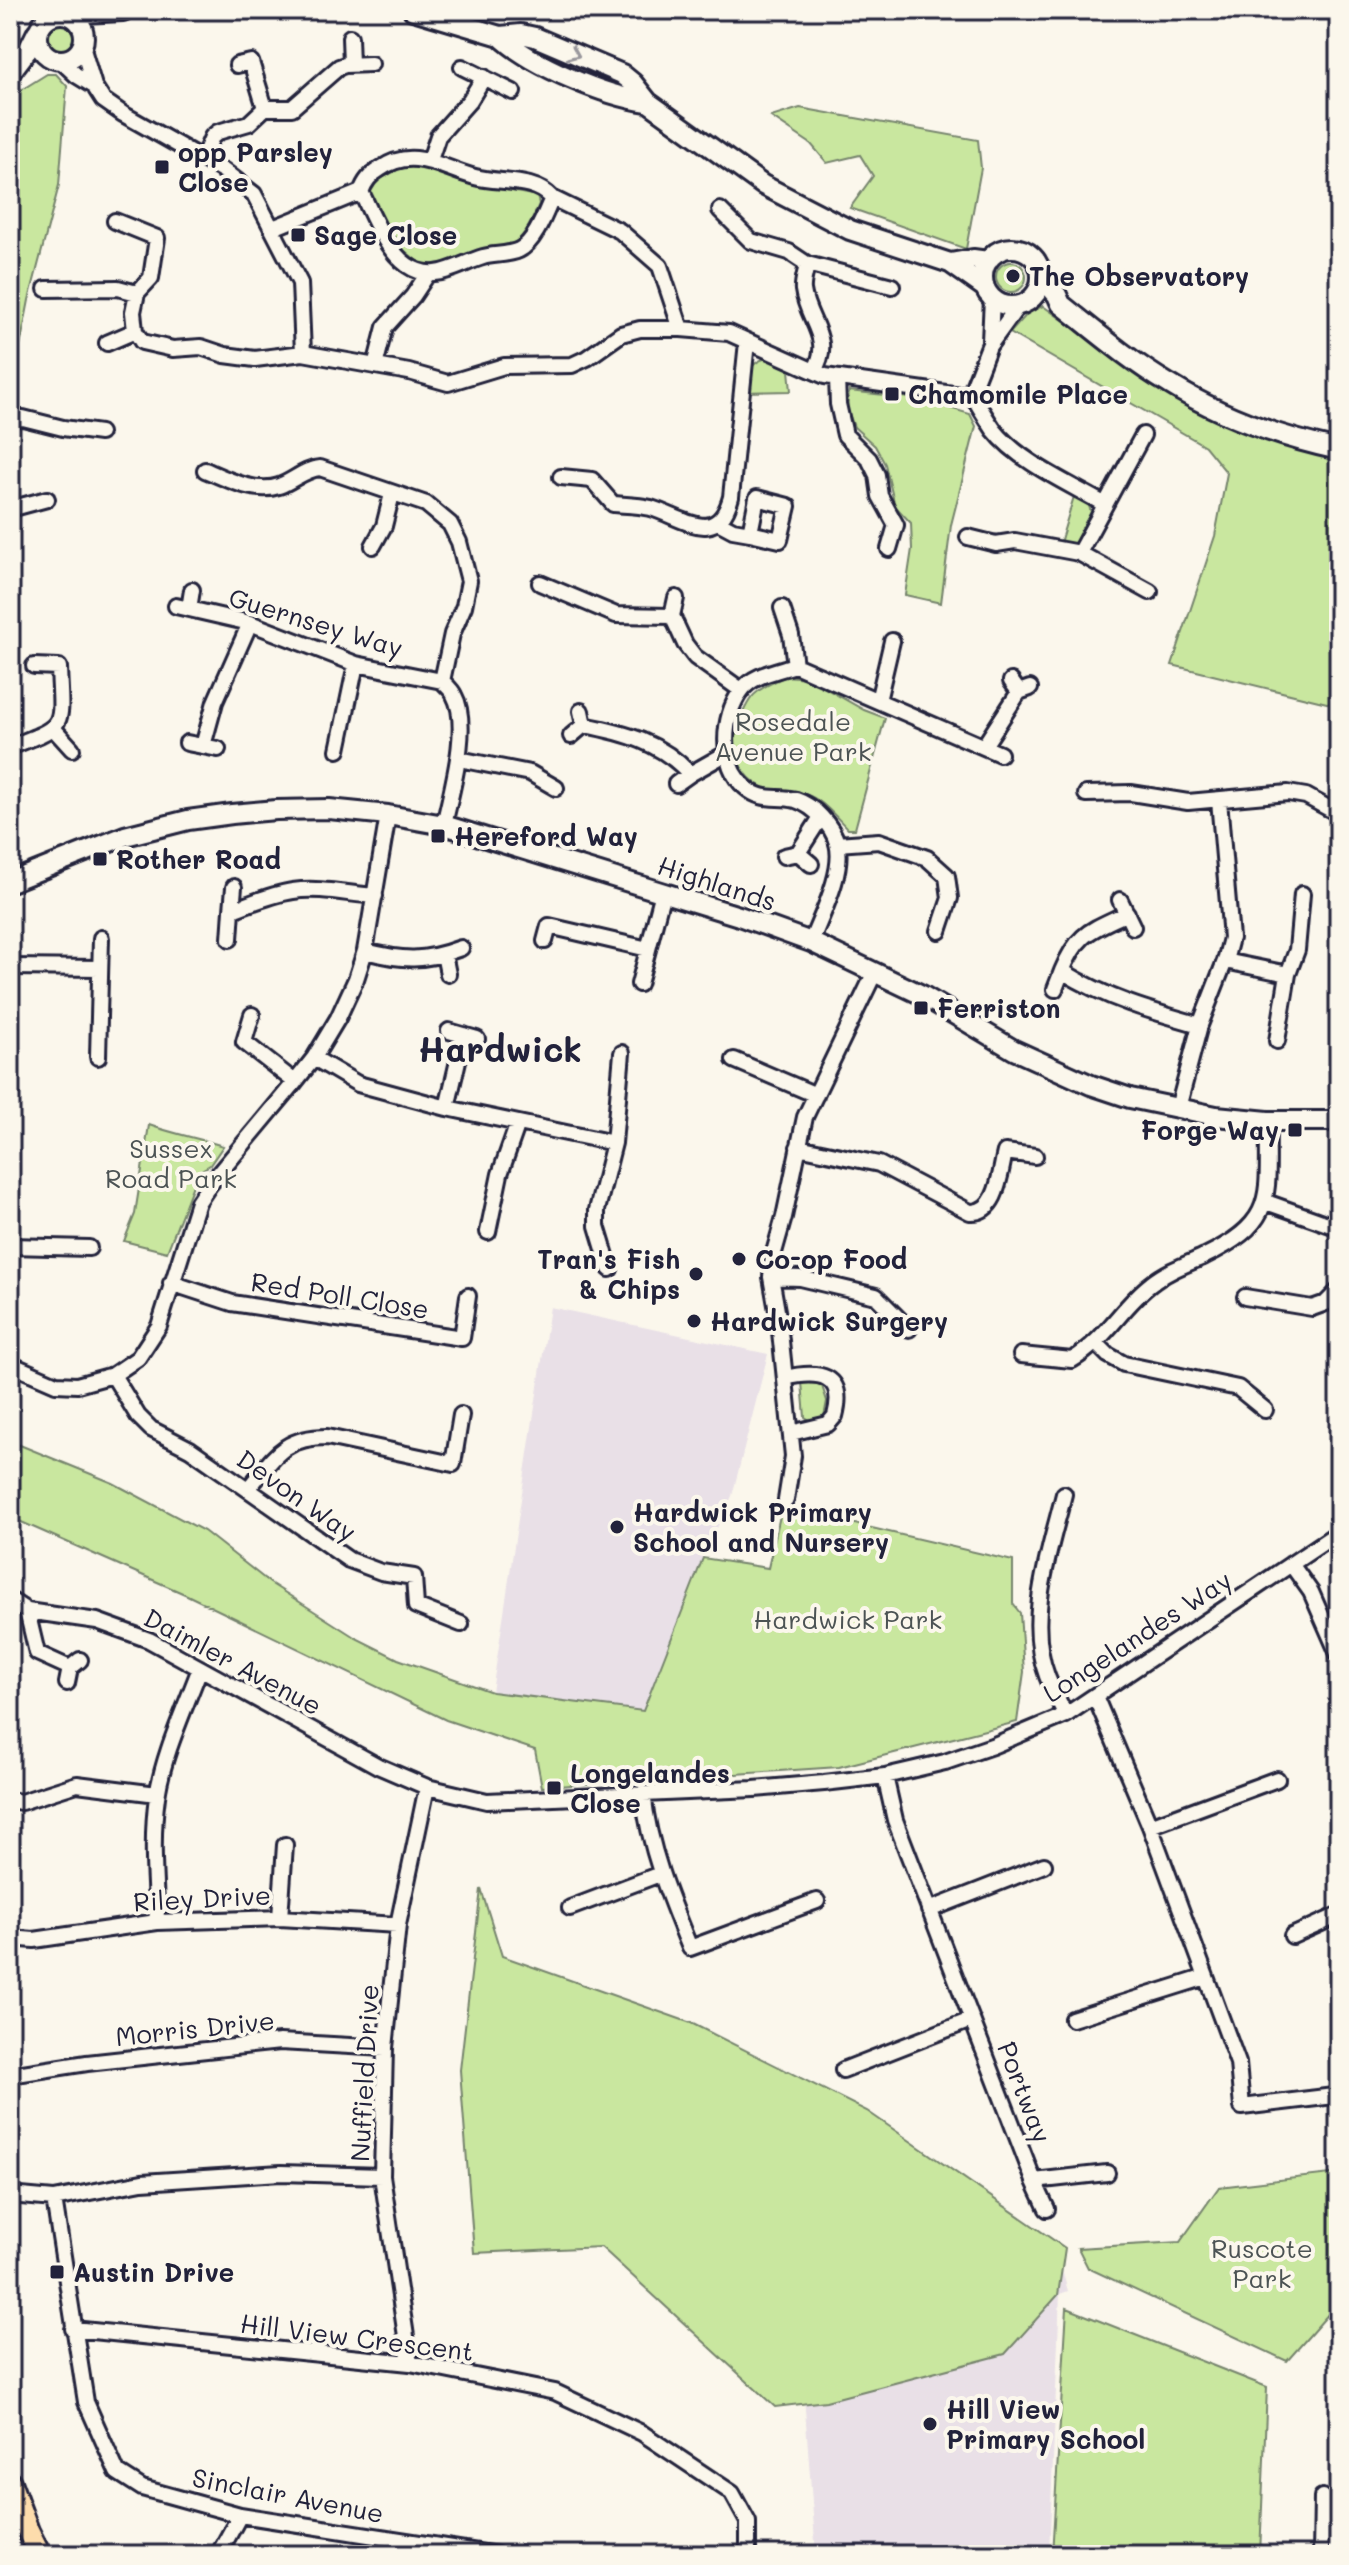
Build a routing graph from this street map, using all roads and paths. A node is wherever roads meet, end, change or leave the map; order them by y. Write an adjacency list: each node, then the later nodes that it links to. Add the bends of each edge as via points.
1 (125, 10): 3 (street); 6 (street, via 105,20)
2 (413, 10): 25 (street, via 500,36 535,37 622,74 648,102 748,176 850,230)
3 (54, 13): 4 (street); 6 (street, via 77,20)
4 (38, 31): 7 (street, via 38,46); 12 (street)
5 (350, 37): 8 (street)
6 (83, 43): 7 (street, via 74,57); 14 (street)
7 (58, 60): 12 (street); 14 (street)
8 (351, 64): 9 (street); 16 (street, via 339,67 292,108)
9 (371, 64)
10 (237, 65): 16 (street, via 251,62)
11 (462, 67): 13 (street)
12 (10, 74)
13 (484, 77): 15 (street); 18 (street, via 438,136)
14 (94, 86): 17 (street, via 123,114)
15 (513, 92)
16 (265, 108): 17 (street, via 249,123 218,132)
17 (203, 158): 23 (street, via 254,194)
18 (430, 160): 19 (street, via 405,158 383,166 369,176); 20 (street, via 478,178 529,185)
19 (361, 192): 23 (street); 27 (street, via 388,244 406,264)
20 (552, 198): 27 (street, via 540,227 521,250); 35 (street, via 620,231 660,266)
21 (720, 210): 26 (street, via 751,241 789,252)
22 (115, 221): 32 (street, via 157,238 151,278)
23 (273, 228): 40 (street, via 300,283)
24 (988, 261): 25 (street); 28 (street, via 1002,250 1021,249 1035,260); 31 (street)
25 (950, 263): 31 (street)
26 (807, 264): 29 (street); 42 (street, via 803,289 822,344)
27 (427, 275): 41 (street, via 385,327)
28 (1041, 277): 33 (street, via 1037,293); 34 (street)
29 (892, 286)
30 (46, 289): 32 (street, via 118,288)
31 (988, 292): 33 (street, via 999,304); 39 (street)
32 (137, 293): 36 (street)
33 (1024, 302): 34 (street); 39 (street)
34 (1061, 304): 48 (street, via 1130,359 1209,407 1280,436)
35 (681, 329): 37 (street, via 729,333); 41 (street, via 621,334 572,365 504,366 448,383)
36 (135, 331): 38 (street); 40 (street, via 142,342 173,349 201,347 255,359)
37 (747, 342): 42 (street); 55 (street, via 731,497)
38 (107, 343)
39 (989, 346): 44 (street)
40 (303, 353): 41 (street)
41 (375, 366)
42 (814, 371): 43 (street)
43 (837, 378): 44 (street, via 960,395); 59 (street, via 845,435 869,459 896,525)
44 (971, 392): 53 (street, via 1010,446)
45 (10, 419): 46 (street)
46 (100, 433)
47 (1143, 435): 53 (street)
48 (1339, 450)
49 (205, 470): 51 (street, via 264,488 320,468)
50 (561, 477): 55 (street, via 592,480 613,504 650,508 690,525)
51 (392, 494): 58 (street); 74 (street, via 426,504 450,524 464,558 469,581)
52 (47, 499): 54 (street)
53 (1104, 504): 60 (street)
54 (10, 509)
55 (718, 522): 56 (street)
56 (750, 533)
57 (968, 537): 60 (street)
58 (373, 546)
59 (889, 549)
60 (1079, 553): 63 (street)
61 (540, 583): 66 (street, via 616,615)
62 (192, 590): 67 (street, Guernsey Way, via 182,608)
63 (1150, 592)
64 (676, 598): 66 (street)
65 (782, 608): 71 (street)
66 (672, 616): 76 (street, via 695,657)
67 (250, 623): 70 (street, Guernsey Way); 80 (street, via 215,702 210,747)
68 (892, 641): 77 (street)
69 (71, 657): 73 (street)
70 (356, 664): 74 (street, Guernsey Way); 84 (street)
71 (795, 665): 76 (street, via 759,676); 77 (street)
72 (34, 666): 73 (street)
73 (59, 667): 78 (street, via 61,716)
74 (442, 681): 87 (street, via 459,707)
75 (1020, 687): 81 (street)
76 (741, 690): 85 (street, via 730,714)
77 (878, 701): 81 (street)
78 (53, 728): 82 (street); 83 (street)
79 (571, 736): 88 (street, via 583,718 644,740 676,758)
80 (187, 743)
81 (984, 746): 86 (street)
82 (10, 747)
83 (72, 749)
84 (338, 750)
85 (727, 753): 88 (street); 95 (street, via 742,785 755,795 794,799)
86 (1000, 754)
87 (459, 759): 90 (street, via 530,773); 96 (street)
88 (690, 774): 89 (street)
89 (676, 784)
90 (556, 788)
91 (1086, 794): 92 (street)
92 (1219, 800): 93 (street, via 1288,793 1306,796); 115 (street, via 1230,911)
93 (1339, 814)
94 (388, 815): 96 (street, Highlands); 99 (street, Highlands, via 276,810 188,820 125,836); 103 (street)
95 (821, 817): 97 (street); 98 (street, via 791,854)
96 (444, 825): 101 (street, Highlands)
97 (837, 844): 106 (street, via 879,841 927,858 947,876 950,898); 110 (street, via 834,883)
98 (811, 864)
99 (10, 882)
100 (234, 887): 104 (street)
101 (663, 892): 110 (street, Highlands); 112 (street)
102 (1302, 894): 121 (street, via 1297,950)
103 (375, 896): 104 (street, via 307,889); 113 (street)
104 (232, 910): 108 (street)
105 (1127, 913): 118 (street, via 1079,939)
106 (939, 931)
107 (101, 938): 117 (street)
108 (230, 939)
109 (545, 941): 112 (street, via 549,926)
110 (811, 942): 120 (street, Highlands)
111 (461, 948): 114 (street)
112 (648, 949): 122 (street)
113 (365, 951): 114 (street, via 414,960); 130 (street, via 338,1018)
114 (444, 954): 119 (street)
115 (1225, 961): 121 (street); 125 (street)
116 (10, 967): 117 (street)
117 (100, 968): 129 (street)
118 (1062, 971): 123 (street); 125 (street, via 1132,1006)
119 (448, 974)
120 (874, 974): 133 (street); 135 (street, Highlands, via 1091,1085)
121 (1288, 974): 127 (street)
122 (639, 984)
123 (1055, 989)
124 (252, 1015): 132 (street, via 244,1042)
125 (1200, 1025): 135 (street)
126 (463, 1035): 134 (street)
127 (1277, 1041)
128 (622, 1053): 139 (street)
129 (98, 1057)
130 (314, 1058): 132 (street); 134 (street, via 358,1084)
131 (734, 1060): 133 (street)
132 (295, 1082): 149 (street, via 198,1202)
133 (816, 1095): 140 (street)
134 (447, 1108): 138 (street)
135 (1178, 1108): 136 (street, Highlands)
136 (1268, 1121): 137 (street, Highlands); 142 (street)
137 (1339, 1121)
138 (518, 1123): 139 (street); 144 (street)
139 (614, 1143): 147 (street, via 597,1210)
140 (798, 1147): 141 (street, via 879,1164 977,1213 994,1198 1005,1152); 148 (street)
141 (1035, 1156)
142 (1266, 1202): 143 (street); 154 (street, via 1241,1237 1154,1281)
143 (1339, 1228)
144 (488, 1232)
145 (10, 1246): 146 (street)
146 (89, 1248)
147 (610, 1269)
148 (771, 1277): 153 (street, via 800,1278 876,1296); 158 (street)
149 (171, 1283): 151 (street, Red Poll Close, via 232,1303 462,1338); 157 (street, via 159,1326 138,1358)
150 (1339, 1290): 152 (street, via 1312,1308)
151 (468, 1296)
152 (1245, 1297)
153 (909, 1329)
154 (1096, 1343): 155 (street, via 1072,1360); 159 (street, via 1124,1364 1238,1388)
155 (1021, 1355)
156 (10, 1364): 157 (street, via 56,1384 77,1385)
157 (113, 1375): 162 (street, Devon Way, via 151,1429)
158 (785, 1378): 161 (street); 161 (street, via 818,1374 834,1383 837,1395 835,1416 828,1424)
159 (1265, 1410)
160 (461, 1415): 162 (street, via 453,1464 310,1437 282,1448)
161 (791, 1433): 164 (street)
162 (248, 1489): 169 (street, Devon Way, via 358,1565 414,1577 416,1606)
163 (1064, 1494): 174 (street, via 1039,1612 1039,1636 1046,1674)
164 (786, 1500)
165 (1339, 1532): 166 (street, Longelandes Way)
166 (1291, 1564): 170 (street, via 1311,1592); 173 (street, Longelandes Way)
167 (10, 1600): 168 (street, Daimler Avenue)
168 (27, 1611): 171 (street, Daimler Avenue, via 97,1621 149,1640); 172 (street, via 37,1653 75,1664)
169 (461, 1624)
170 (1339, 1656)
171 (200, 1668): 177 (street, Daimler Avenue, via 378,1766); 179 (street)
172 (67, 1683)
173 (1095, 1696): 174 (street, Longelandes Way); 181 (street)
174 (1066, 1715): 175 (street, Longelandes Way, via 945,1762)
175 (885, 1776): 178 (street, Longelandes Way); 187 (street, Portway, via 895,1820)
176 (1277, 1779): 181 (street)
177 (427, 1787): 178 (street, Longelandes Way, via 487,1801); 191 (street, Nuffield Drive)
178 (643, 1793): 184 (street)
179 (157, 1794): 180 (street, via 77,1784 21,1802); 190 (street, via 152,1838)
180 (10, 1800)
181 (1150, 1826): 194 (street)
182 (285, 1845): 189 (street)
183 (1044, 1865): 187 (street)
184 (660, 1874): 185 (street, via 690,1948); 186 (street)
185 (817, 1901)
186 (570, 1908)
187 (929, 1910): 196 (street, Portway)
188 (1339, 1915): 192 (street)
189 (280, 1918): 190 (street, Riley Drive); 191 (street, Riley Drive)
190 (157, 1922): 193 (street, Riley Drive, via 34,1940)
191 (398, 1925): 197 (street, Nuffield Drive)
192 (1292, 1936)
193 (10, 1938)
194 (1206, 1977): 195 (street); 200 (street, via 1238,2063 1242,2107)
195 (1072, 2019)
196 (971, 2020): 198 (street, Portway); 203 (street, Portway)
197 (385, 2048): 199 (street, Morris Drive, via 280,2042); 202 (street, Nuffield Drive)
198 (843, 2070)
199 (10, 2075)
200 (1334, 2096)
201 (1107, 2173): 203 (street, Portway)
202 (382, 2176): 205 (street, via 281,2173 142,2182); 208 (street, Nuffield Drive)
203 (1034, 2181): 206 (street, Portway)
204 (10, 2195): 205 (street)
205 (54, 2199): 207 (street, Sinclair Avenue)
206 (1047, 2209)
207 (73, 2329): 208 (street, Hill View Crescent); 211 (street, Sinclair Avenue, via 86,2402 117,2472 142,2488)
208 (410, 2363): 215 (street, Hill View Crescent, via 555,2392 642,2433 732,2493 748,2522)
209 (10, 2482): 212 (main road)
210 (1322, 2497): 216 (street)
211 (240, 2515): 213 (street); 214 (street, Sinclair Avenue)
212 (40, 2555)
213 (218, 2555)
214 (497, 2555)
215 (748, 2555)
216 (1321, 2555)

